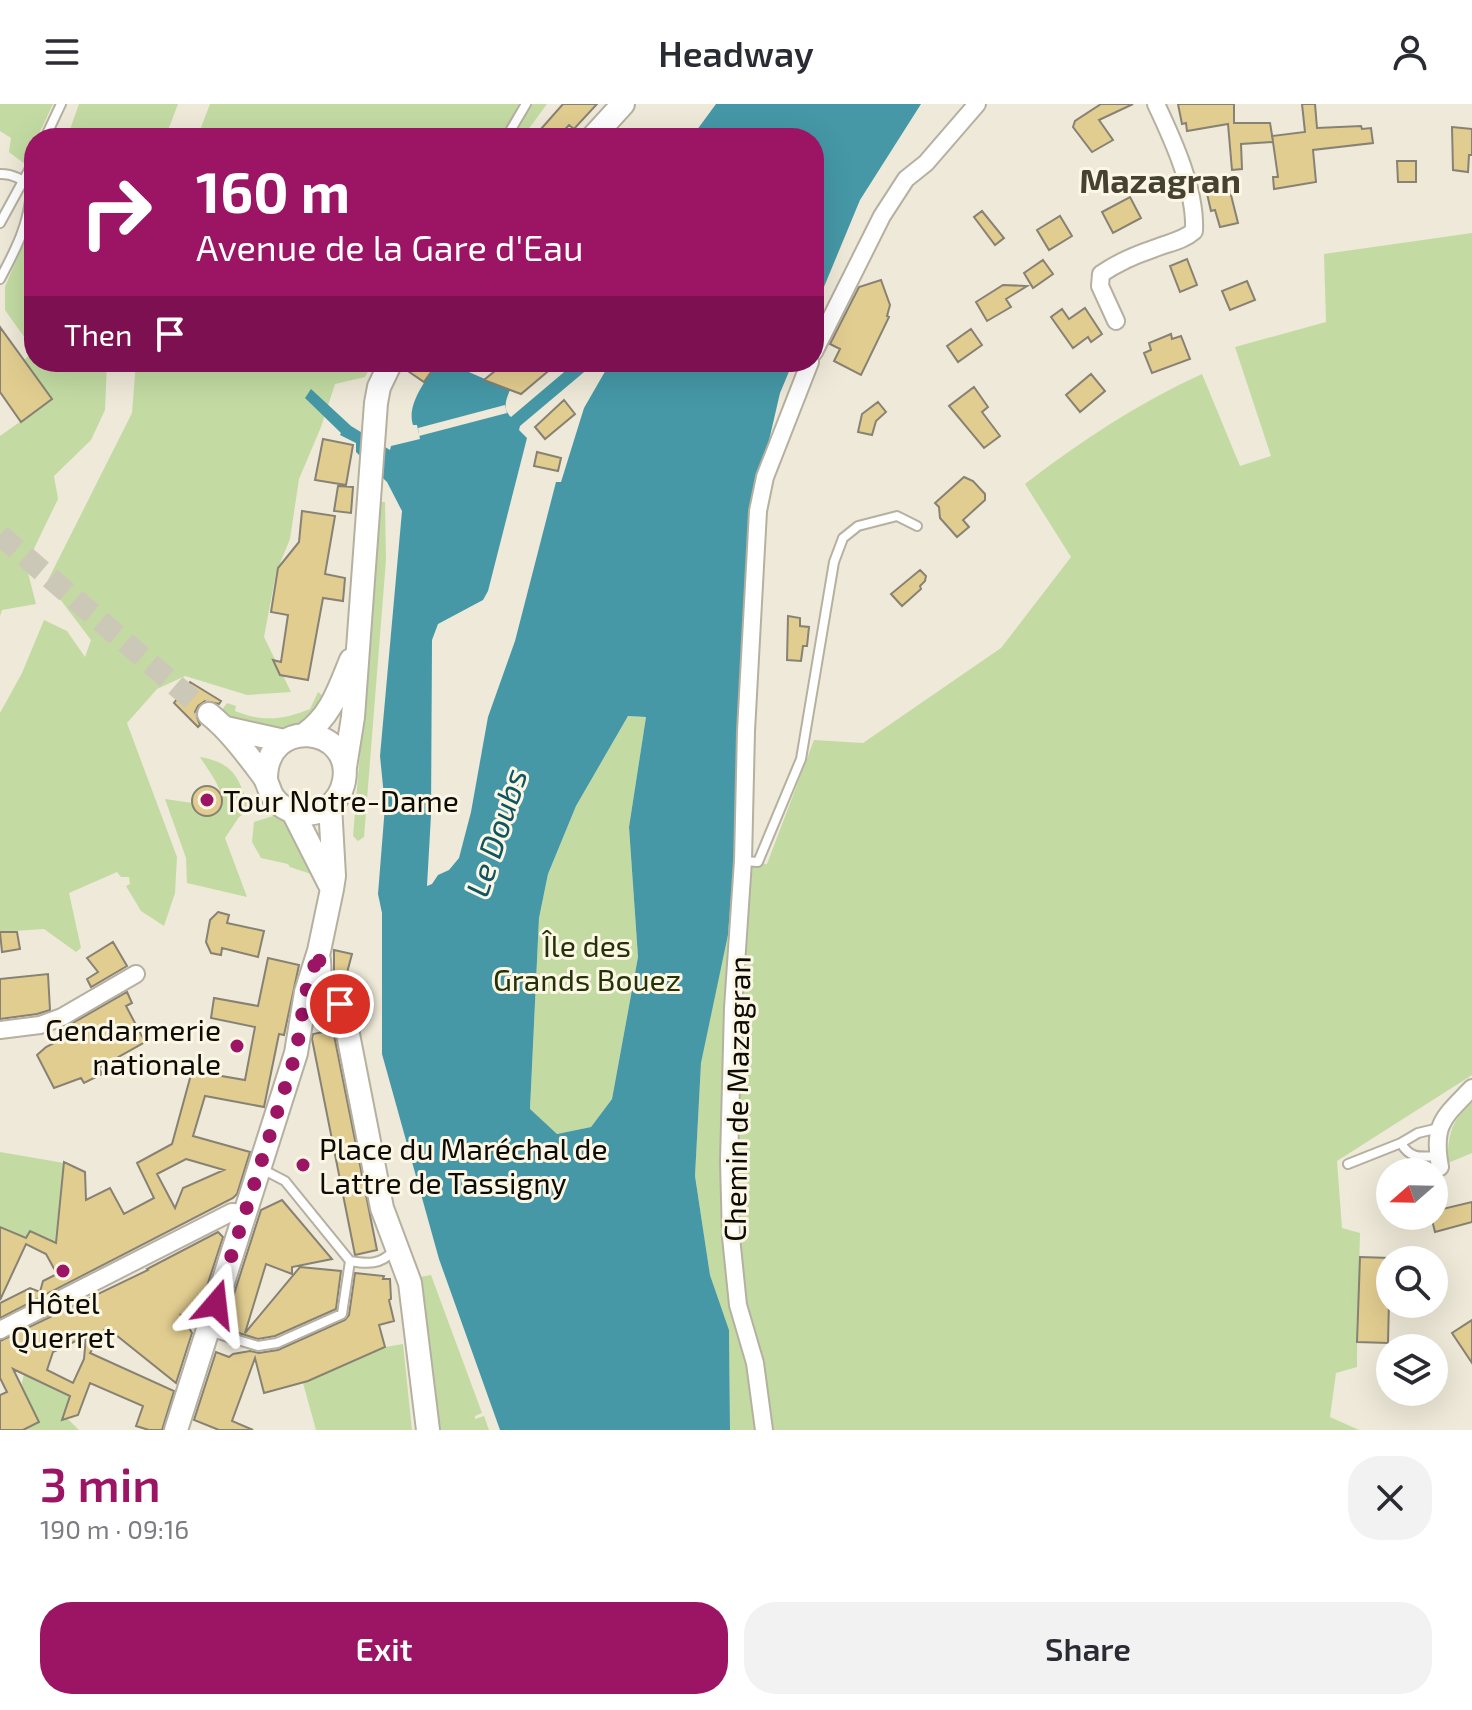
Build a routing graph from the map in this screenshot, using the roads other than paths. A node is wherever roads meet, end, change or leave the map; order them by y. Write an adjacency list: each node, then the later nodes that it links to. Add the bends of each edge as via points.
1 (61, 104): 6 (lane)
2 (526, 104): 7 (lane)
3 (623, 104): 8 (main road)
4 (977, 104): 15 (street, via 906,179)
5 (1156, 104): 14 (street, via 1175,145 1194,231 1101,274 1100,286)
6 (50, 128)
7 (512, 128)
8 (601, 128)
9 (0, 174): 10 (lane)
10 (24, 181): 11 (lane)
11 (0, 223)
12 (24, 230): 13 (lane)
13 (0, 279)
14 (1116, 321)
15 (824, 332)
16 (386, 372): 19 (main road, via 374,425)
17 (806, 372): 25 (street, Chemin de Mazagran, via 765,477 758,511)
18 (917, 526): 25 (lane, via 897,516 858,526 843,538 834,562 801,759 758,862)
19 (358, 640): 20 (main road, via 327,714); 21 (main road)
20 (294, 738): 21 (main road, via 315,736 334,747); 22 (main road, via 269,758); 22 (main road, via 218,721)
21 (345, 767): 23 (main road, via 343,788)
22 (266, 779): 24 (main road, via 273,797)
23 (330, 805): 24 (main road, via 319,812); 26 (main road)
24 (293, 812): 26 (main road)
25 (743, 861): 44 (street, Chemin de Mazagran, via 733,1008 730,1207 738,1305 755,1363)
26 (332, 889): 27 (main road)
27 (319, 951): 36 (main road, via 296,1053); 38 (main road, via 320,981 340,1004 346,1024 382,1208)
28 (136, 974): 29 (street, via 62,1017)
29 (0, 1030)
30 (1472, 1088): 31 (street)
31 (1439, 1128): 32 (lane); 34 (street)
32 (1401, 1143): 33 (lane, via 1407,1153); 35 (lane)
33 (1420, 1158)
34 (1439, 1158)
35 (1348, 1164)
36 (259, 1168): 37 (main road); 39 (lane, via 285,1181)
37 (245, 1213): 40 (street, via 232,1212); 41 (main road)
38 (397, 1246): 39 (lane, via 384,1260); 43 (main road, via 410,1283)
39 (350, 1261): 41 (lane, via 342,1314 258,1346)
40 (0, 1330)
41 (208, 1330): 42 (main road)
42 (176, 1430)
43 (428, 1430)
44 (764, 1430)

